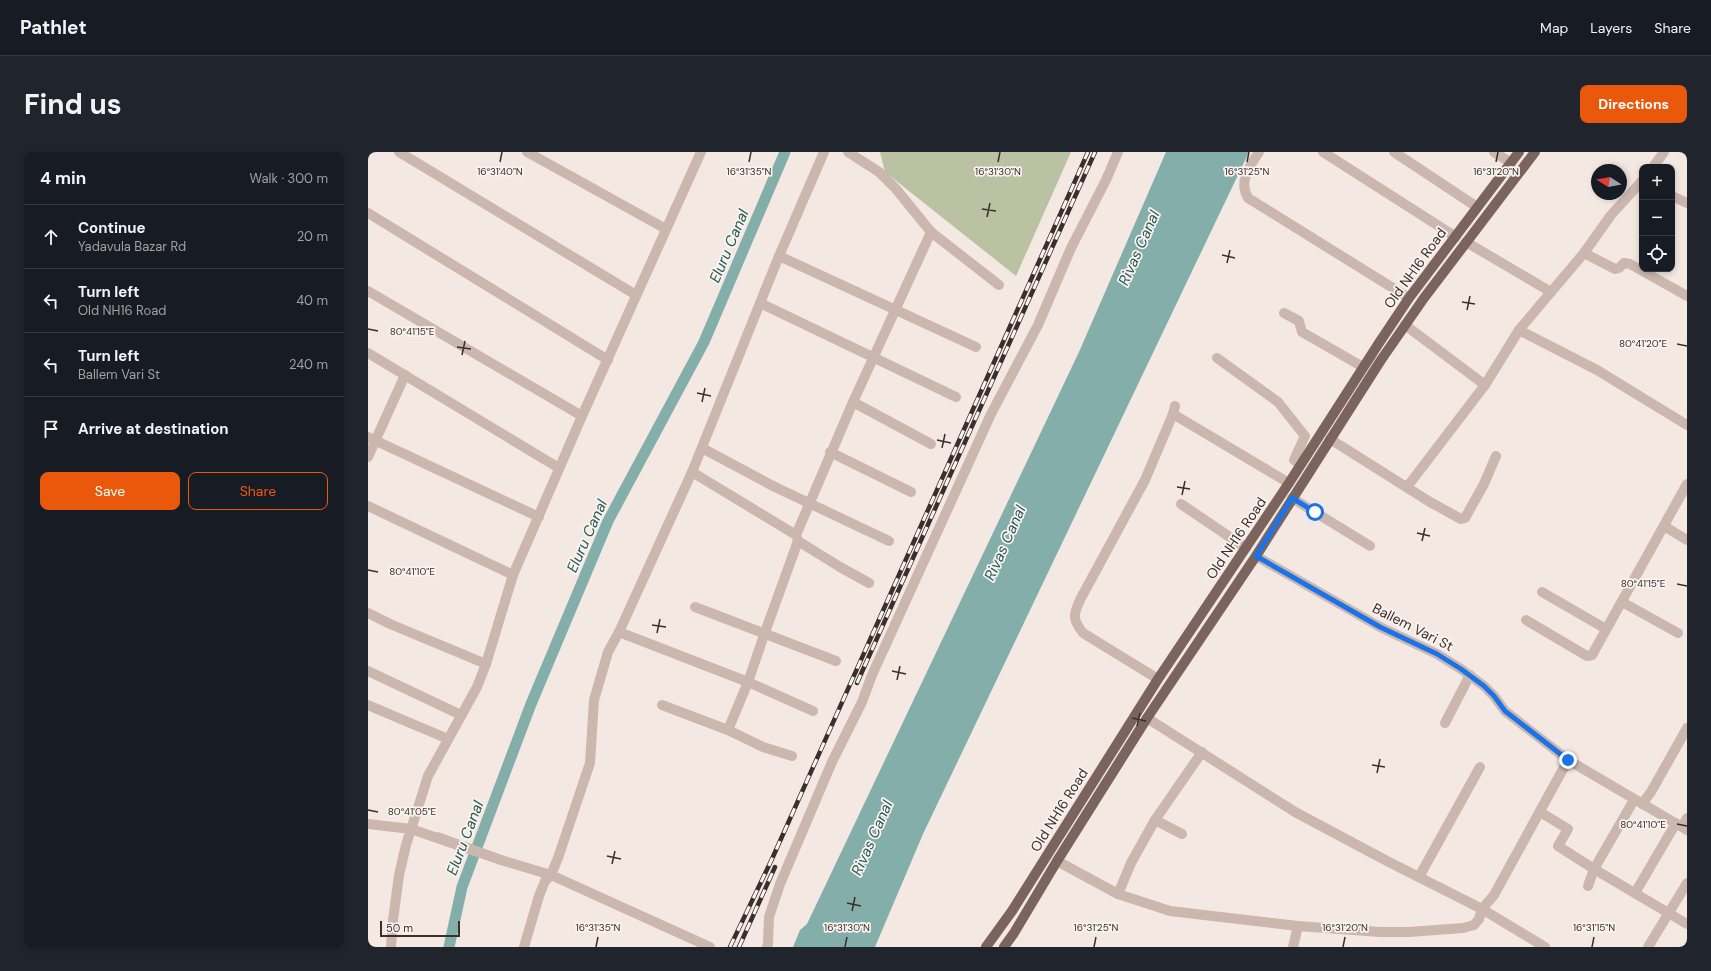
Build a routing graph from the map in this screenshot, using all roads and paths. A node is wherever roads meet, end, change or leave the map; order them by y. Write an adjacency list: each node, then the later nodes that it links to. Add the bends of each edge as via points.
1 (399, 152): 30 (street)
2 (527, 152): 21 (street)
3 (701, 152): 21 (street)
4 (824, 152): 26 (street)
5 (848, 152): 22 (street, via 880,172)
6 (1118, 152): 128 (street, via 1071,248 1038,325 991,414 862,702 810,811 769,917)
7 (1259, 152): 32 (street, via 1243,184 1248,198)
8 (1323, 152): 23 (street)
9 (1394, 152): 19 (street)
10 (1494, 152): 14 (street)
11 (1519, 152): 14 (main road, Old NH16 Road)
12 (1535, 152): 24 (main road, Old NH16 Road)
13 (1664, 152): 15 (street)
14 (1511, 163): 19 (main road, Old NH16 Road)
15 (1655, 164)
16 (1639, 184): 25 (street)
17 (1675, 197): 18 (street)
18 (1687, 203)
19 (1477, 207): 23 (main road, Old NH16 Road)
20 (368, 213): 42 (street)
21 (666, 229): 30 (street)
22 (931, 232): 27 (street); 34 (street)
23 (1456, 237): 32 (main road, Old NH16 Road)
24 (1466, 242): 29 (street); 36 (main road, Old NH16 Road)
25 (1584, 253): 29 (street); 31 (street, via 1615,269 1624,263 1630,264)
26 (779, 256): 33 (street); 34 (street)
27 (999, 285)
28 (368, 291): 48 (street)
29 (1551, 292): 37 (street)
30 (636, 296): 42 (street)
31 (1687, 296)
32 (1409, 298): 43 (main road, Old NH16 Road)
33 (760, 303): 40 (street); 53 (street)
34 (896, 309): 38 (street); 40 (street)
35 (1284, 313): 43 (street, via 1299,322 1302,332)
36 (1405, 325): 45 (street); 51 (main road, Old NH16 Road)
37 (1519, 330): 45 (street); 49 (street, via 1597,370)
38 (976, 347)
39 (368, 353): 44 (street)
40 (874, 357): 46 (street); 47 (street)
41 (1216, 358): 57 (street, via 1278,402 1305,436 1294,460)
42 (608, 360): 48 (street)
43 (1363, 367): 57 (main road, Old NH16 Road)
44 (406, 375): 50 (street); 58 (street)
45 (1484, 385): 62 (street)
46 (956, 397)
47 (853, 402): 52 (street); 54 (street)
48 (582, 416): 58 (street)
49 (1687, 425)
50 (372, 438): 56 (street); 68 (street)
51 (1330, 439): 62 (street); 64 (main road, Old NH16 Road)
52 (931, 444)
53 (702, 448): 59 (street); 65 (street, via 775,487)
54 (830, 452): 63 (street); 65 (street)
55 (1496, 456): 62 (street, via 1465,518 1461,519)
56 (368, 457)
57 (1300, 466): 60 (main road, Old NH16 Road)
58 (559, 468): 68 (street)
59 (692, 472): 70 (street); 84 (street)
60 (1289, 483): 74 (main road, Old NH16 Road); 91 (street, via 1174,410 1145,480 1081,598 1074,618 1084,633)
61 (1687, 484): 69 (street)
62 (1407, 487)
63 (911, 492)
64 (1292, 498): 73 (street); 75 (main road, Old NH16 Road)
65 (810, 502): 70 (street); 72 (street)
66 (1181, 504): 74 (street)
67 (368, 506): 76 (street)
68 (539, 517): 76 (street)
69 (1664, 526): 71 (street); 79 (street)
70 (797, 538): 77 (street); 86 (street)
71 (1687, 540)
72 (889, 541)
73 (1370, 546)
74 (1246, 548): 91 (main road, Old NH16 Road)
75 (1256, 556): 90 (street, Ballem Vari St, via 1380,627 1437,654); 97 (main road, Old NH16 Road)
76 (514, 575): 88 (street)
77 (868, 582)
78 (1542, 592): 83 (street)
79 (1622, 602): 83 (street); 85 (street)
80 (695, 607): 86 (street)
81 (368, 613): 88 (street)
82 (1526, 620): 83 (street, via 1586,656 1592,655)
83 (1606, 629)
84 (619, 632): 92 (street); 115 (street, via 608,652 594,700 590,763)
85 (1678, 633)
86 (764, 635): 87 (street); 92 (street)
87 (836, 661)
88 (486, 664): 96 (street, via 477,687)
89 (368, 671): 96 (street)
90 (1470, 675): 98 (street); 104 (street, Ballem Vari St, via 1489,691 1505,711)
91 (1158, 680): 129 (main road, Old NH16 Road, via 1012,911)
92 (748, 682): 95 (street); 100 (street)
93 (368, 705): 101 (street)
94 (662, 705): 100 (street)
95 (813, 711)
96 (461, 715): 101 (street)
97 (1147, 718): 102 (street); 113 (main road, Old NH16 Road)
98 (1445, 723)
99 (1687, 728): 106 (street, via 1651,792)
100 (728, 730): 103 (street, via 763,747)
101 (448, 739): 111 (street, via 428,776)
102 (1202, 752): 108 (street); 116 (street, via 1295,812)
103 (792, 756)
104 (1568, 760): 106 (street, Ballem Vari St); 107 (street)
105 (1480, 767): 116 (street)
106 (1638, 802): 110 (street, Ballem Vari St); 114 (street)
107 (1540, 812): 114 (street, via 1568,829 1558,846); 121 (street, via 1494,894)
108 (1155, 820): 112 (street); 120 (street, via 1131,863)
109 (368, 824): 111 (street)
110 (1683, 825): 119 (street)
111 (411, 829): 115 (street); 125 (street, via 399,875)
112 (1182, 834)
113 (1057, 860): 120 (street); 130 (main road, Old NH16 Road)
114 (1594, 869): 118 (street); 119 (street)
115 (551, 875): 126 (street, via 545,881 539,896); 127 (street)
116 (1419, 878): 121 (street)
117 (1687, 883): 122 (street)
118 (1588, 886)
119 (1635, 893): 122 (street)
120 (1118, 894): 124 (street, via 1170,911)
121 (1482, 909): 124 (street, via 1474,925 1462,928 1380,932); 132 (street)
122 (1669, 913): 123 (street); 133 (street)
123 (1687, 924)
124 (1298, 926): 131 (street)
125 (391, 947)
126 (524, 947)
127 (710, 947)
128 (767, 947)
129 (986, 947)
130 (1004, 947)
131 (1293, 947)
132 (1545, 947)
133 (1648, 947)

